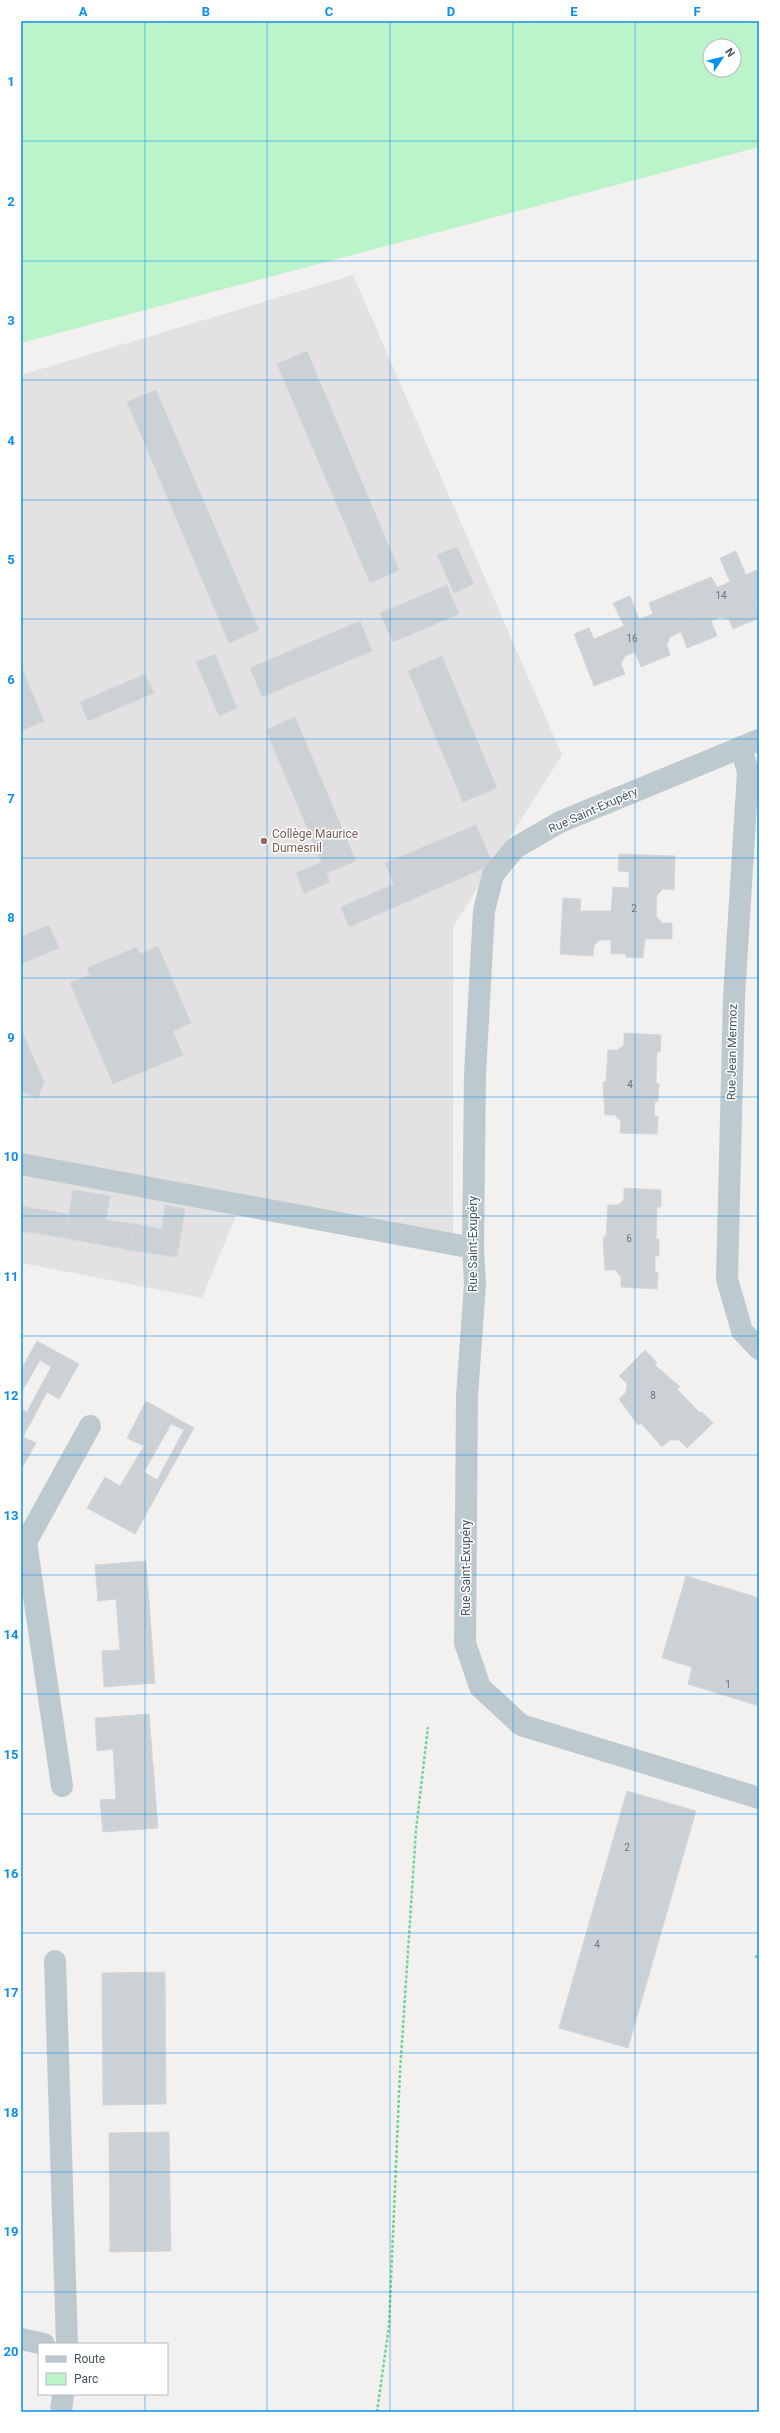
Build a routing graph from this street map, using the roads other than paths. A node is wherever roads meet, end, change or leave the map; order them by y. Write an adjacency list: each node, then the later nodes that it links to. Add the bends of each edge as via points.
1 (750, 743): 3 (street, Rue Saint-Exupéry, via 560,822 515,848 493,874 484,911 475,1074); 4 (street, Rue Jean Mermoz, via 734,997 727,1279 742,1331)
2 (21, 1164): 3 (street)
3 (473, 1248): 8 (street, Rue Saint-Exupéry, via 475,1284 467,1396 465,1643 480,1687 522,1725)
4 (759, 1349)
5 (90, 1426): 6 (street)
6 (23, 1543): 7 (street)
7 (62, 1786)
8 (759, 1798)
9 (55, 1961): 12 (street)
10 (21, 2338): 11 (street)
11 (40, 2343)
12 (67, 2343)
13 (63, 2395): 14 (street)
14 (61, 2412)

